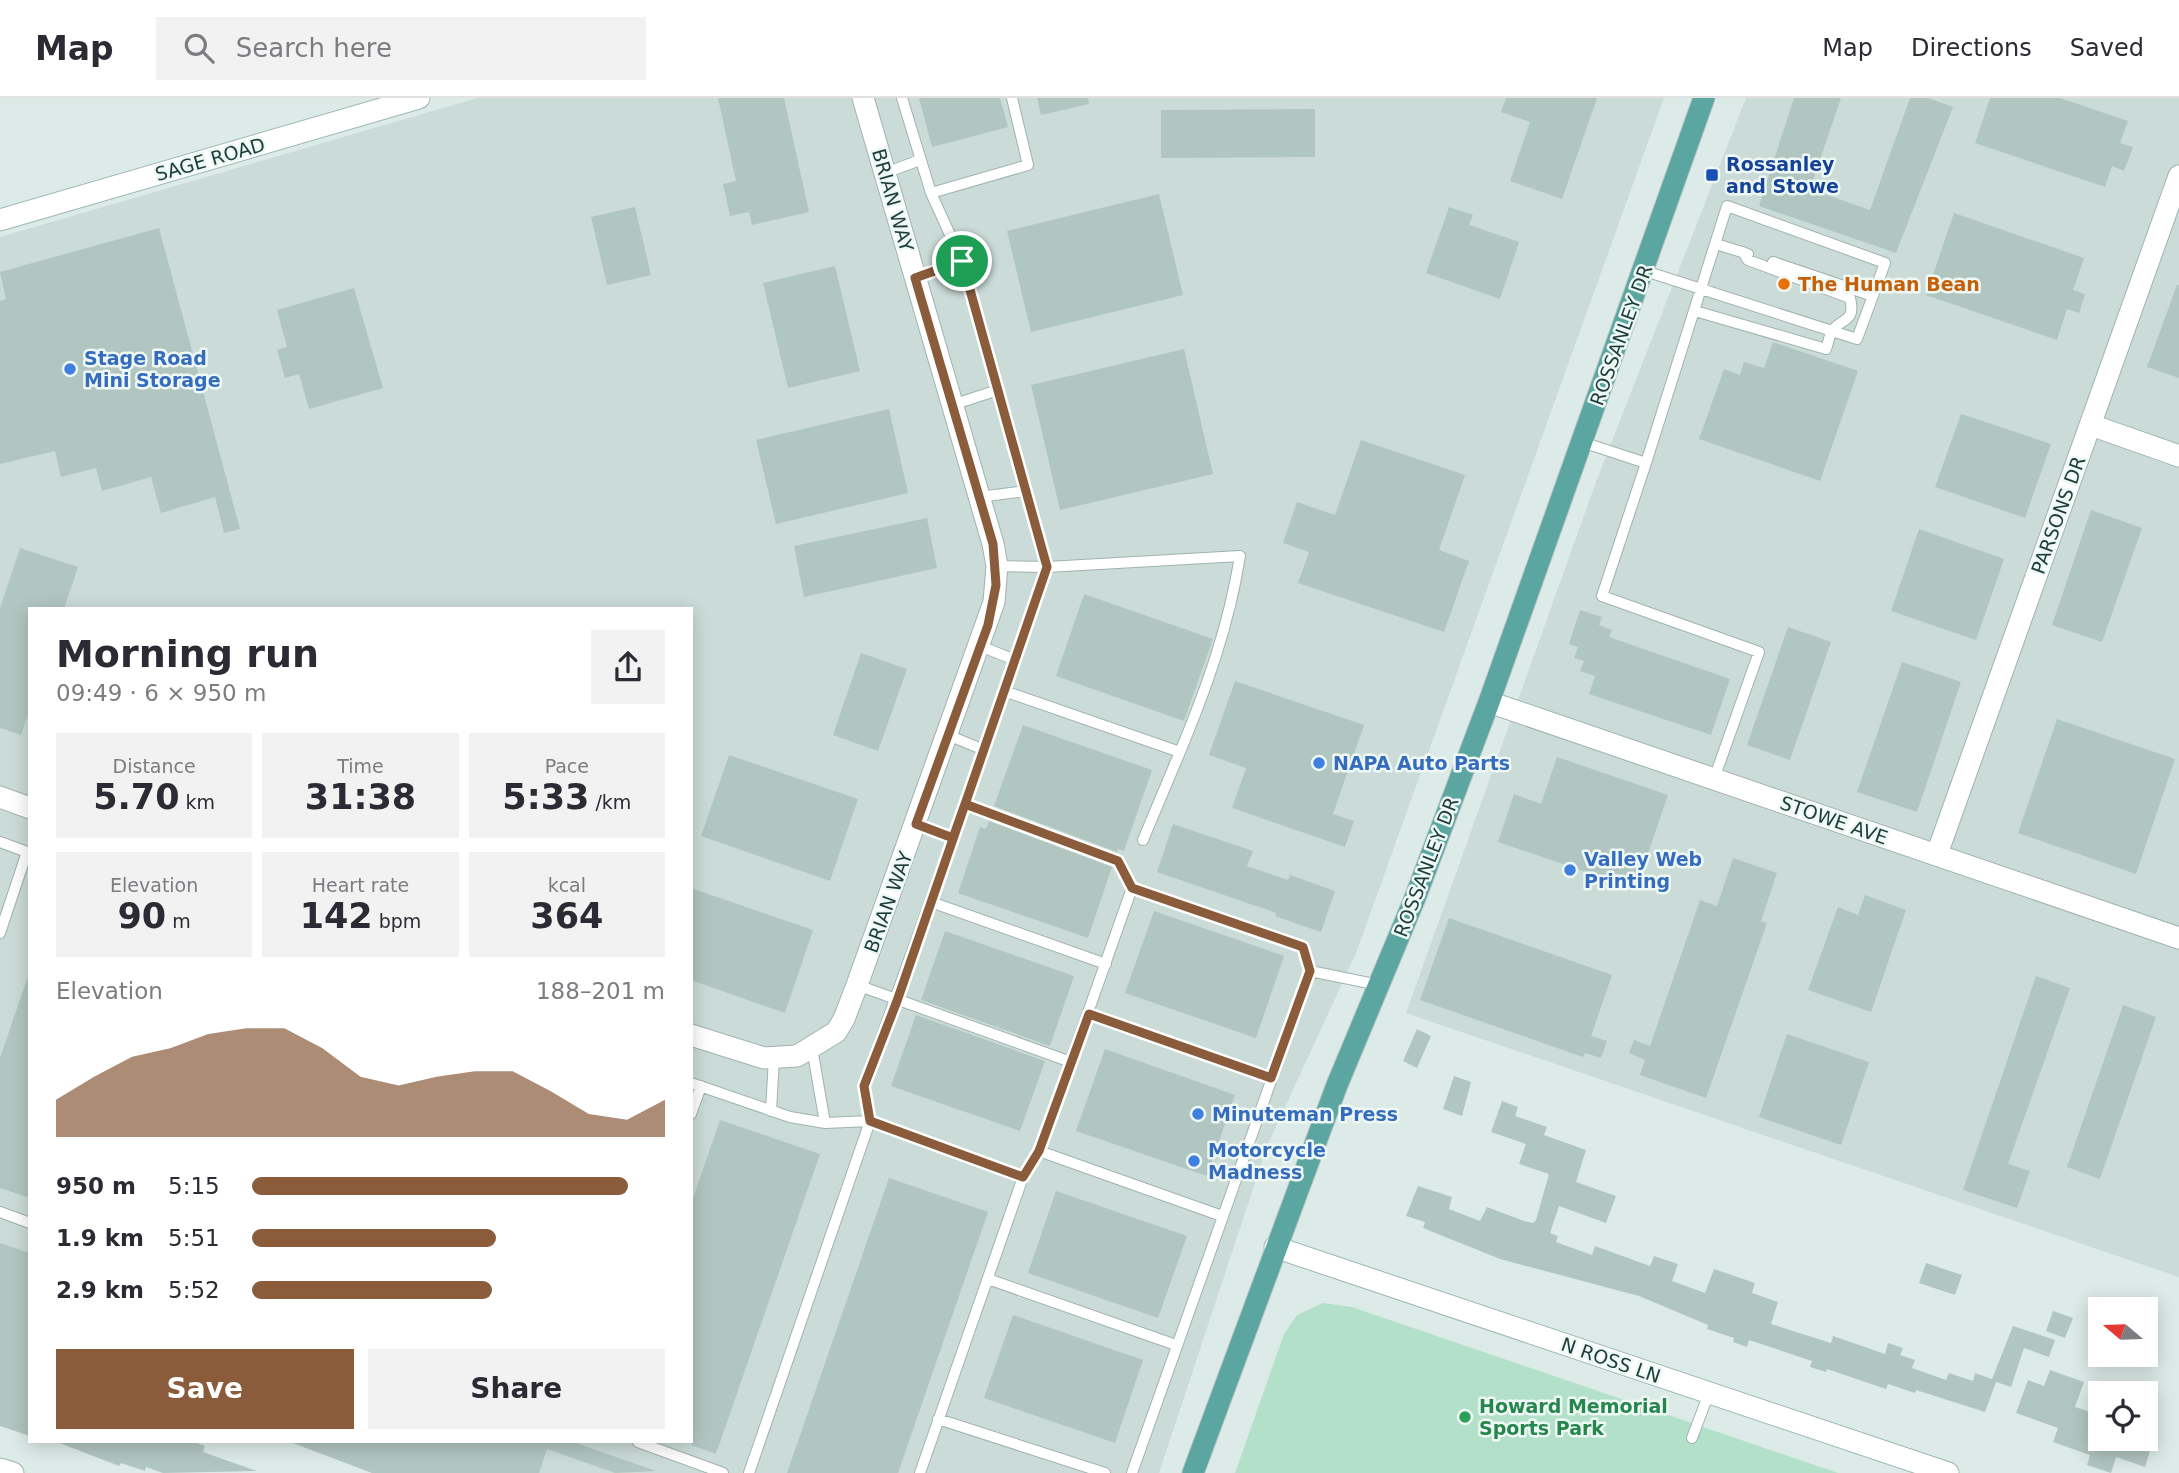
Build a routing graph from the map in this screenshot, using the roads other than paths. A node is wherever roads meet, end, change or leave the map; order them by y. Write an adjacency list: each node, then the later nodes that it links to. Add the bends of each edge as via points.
1 (419, 98): 10 (street, SAGE ROAD)
2 (863, 98): 7 (street, BRIAN WAY)
3 (902, 98): 6 (lane)
4 (1012, 98): 9 (lane, via 1028,165)
5 (1704, 98): 14 (main road, ROSSANLEY DR)
6 (920, 160): 7 (lane); 9 (lane)
7 (885, 173): 15 (street, BRIAN WAY)
8 (2179, 176): 22 (street, PARSONS DR)
9 (931, 193): 13 (lane)
10 (0, 220)
11 (1716, 244): 12 (lane); 16 (lane); 17 (lane, via 1727,206 1885,263)
12 (1743, 252): 17 (lane); 19 (lane, via 1748,260 1850,298 1853,308 1847,320)
13 (962, 261): 15 (lane); 20 (lane)
14 (1645, 271): 16 (lane); 23 (main road, ROSSANLEY DR)
15 (915, 278): 21 (street, BRIAN WAY)
16 (1703, 289): 18 (lane); 19 (lane)
17 (1873, 296): 19 (lane, via 1857,339)
18 (1695, 311): 19 (lane, via 1826,349); 25 (lane)
19 (1833, 330)
20 (998, 390): 21 (lane); 26 (lane)
21 (952, 405): 27 (street, BRIAN WAY)
22 (2091, 425): 24 (street); 47 (street, PARSONS DR)
23 (1582, 442): 25 (lane); 33 (main road, ROSSANLEY DR)
24 (2179, 456)
25 (1646, 463): 37 (lane, via 1602,596 1759,652)
26 (1026, 491): 27 (lane); 29 (lane)
27 (979, 497): 28 (street, BRIAN WAY)
28 (997, 566): 29 (lane); 30 (street, BRIAN WAY, via 994,602)
29 (1047, 567): 31 (lane); 36 (lane, via 1240,556 1228,620)
30 (980, 646): 31 (lane); 34 (street, BRIAN WAY)
31 (1015, 660): 32 (lane)
32 (1004, 691): 35 (lane); 36 (lane)
33 (1489, 702): 37 (street, STOWE AVE); 55 (main road, ROSSANLEY DR)
34 (948, 735): 35 (lane); 41 (street, BRIAN WAY)
35 (984, 750): 39 (lane)
36 (1180, 752): 43 (lane)
37 (1714, 779): 47 (street, STOWE AVE)
38 (0, 797): 40 (street)
39 (965, 804): 42 (lane); 48 (lane, via 1118,861)
40 (28, 807)
41 (916, 824): 42 (lane); 54 (street, BRIAN WAY)
42 (953, 838): 49 (lane)
43 (1143, 840)
44 (0, 842): 45 (lane)
45 (28, 852)
46 (28, 855): 50 (lane)
47 (1937, 855): 51 (street, STOWE AVE)
48 (1132, 888): 52 (lane); 53 (lane, via 1303,947)
49 (931, 902): 52 (lane); 56 (lane)
50 (0, 933)
51 (2179, 937)
52 (1106, 964): 57 (lane)
53 (1310, 971): 55 (lane); 62 (lane)
54 (858, 985): 56 (lane); 59 (street, BRIAN WAY, via 836,1032)
55 (1379, 985): 73 (main road, ROSSANLEY DR)
56 (897, 1001): 61 (lane); 66 (lane, via 864,1086)
57 (1089, 1014): 61 (lane); 62 (lane)
58 (693, 1036): 60 (street)
59 (812, 1048): 60 (street, via 797,1056); 67 (lane)
60 (774, 1058): 65 (lane)
61 (1071, 1062): 68 (lane)
62 (1271, 1078): 71 (lane)
63 (696, 1084): 64 (lane); 65 (lane)
64 (693, 1102)
65 (771, 1111): 67 (lane)
66 (870, 1121): 67 (lane); 69 (lane); 83 (lane)
67 (825, 1123)
68 (1039, 1151): 69 (lane); 71 (lane)
69 (1023, 1177): 74 (lane)
70 (0, 1212): 72 (lane)
71 (1223, 1216): 75 (lane)
72 (28, 1222)
73 (1275, 1247): 76 (street, N ROSS LN); 87 (main road, ROSSANLEY DR)
74 (988, 1279): 75 (lane); 77 (lane)
75 (1176, 1345): 86 (lane)
76 (1709, 1393): 78 (lane); 88 (street, N ROSS LN)
77 (938, 1419): 84 (lane); 85 (lane)
78 (1692, 1438)
79 (641, 1443): 82 (lane)
80 (0, 1469): 81 (street)
81 (13, 1473)
82 (723, 1473)
83 (749, 1473)
84 (920, 1473)
85 (1105, 1473)
86 (1132, 1473)
87 (1193, 1473)
88 (1948, 1473)

